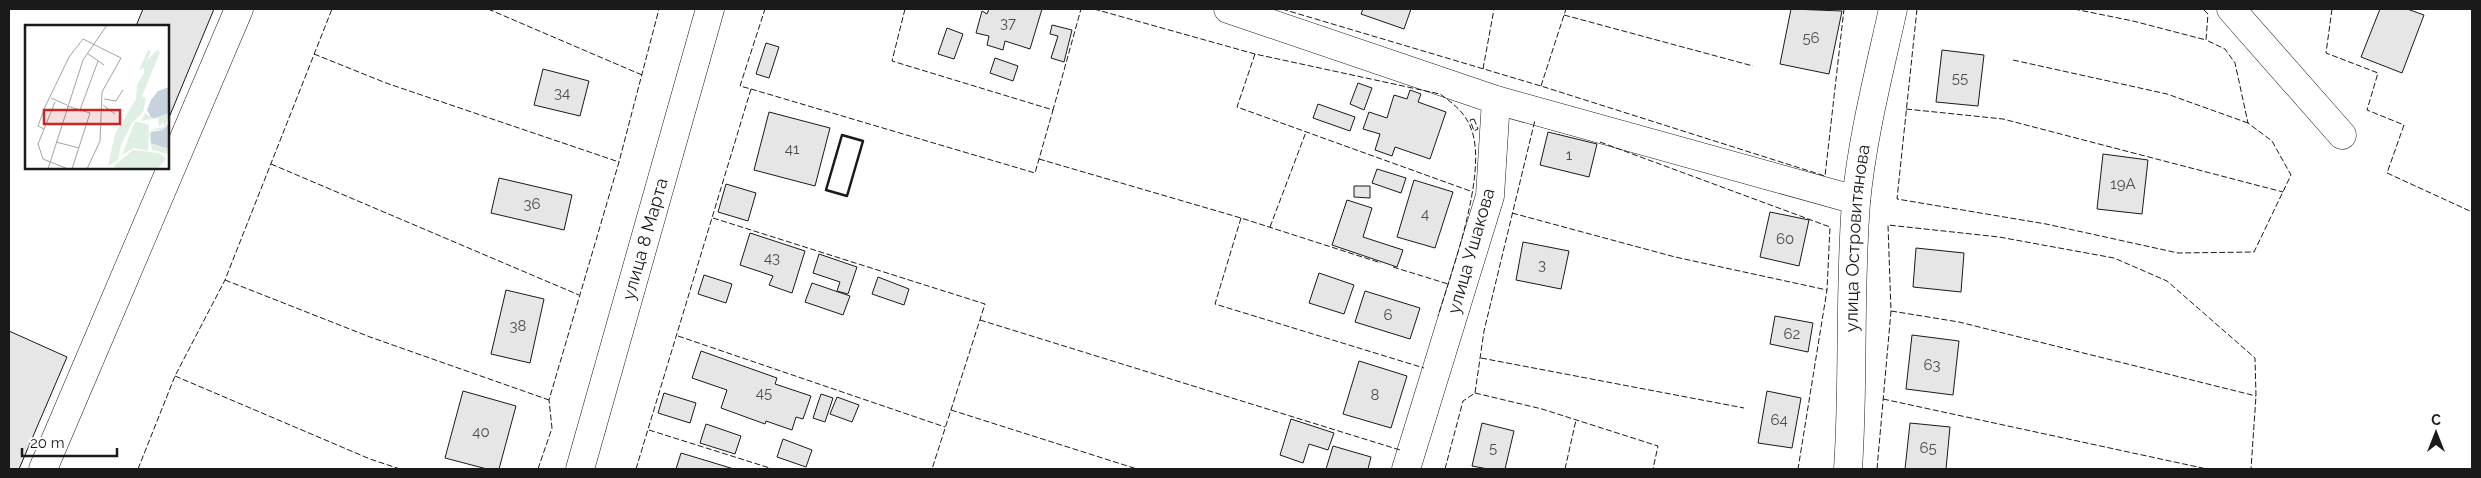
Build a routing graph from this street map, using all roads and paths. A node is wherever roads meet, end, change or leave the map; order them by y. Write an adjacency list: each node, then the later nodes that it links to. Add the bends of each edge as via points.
1 (239, 9): 9 (street)
2 (710, 9): 10 (street, улица 8 Марта)
3 (1228, 9): 6 (street)
4 (1892, 9): 8 (street, улица Островитянова)
5 (2231, 9): 7 (street)
6 (1496, 100): 8 (street); 11 (street, улица Ушакова, via 1490,196)
7 (2342, 135)
8 (1856, 200): 12 (street, улица Островитянова)
9 (43, 469)
10 (580, 469)
11 (1406, 469)
12 (1848, 469)

